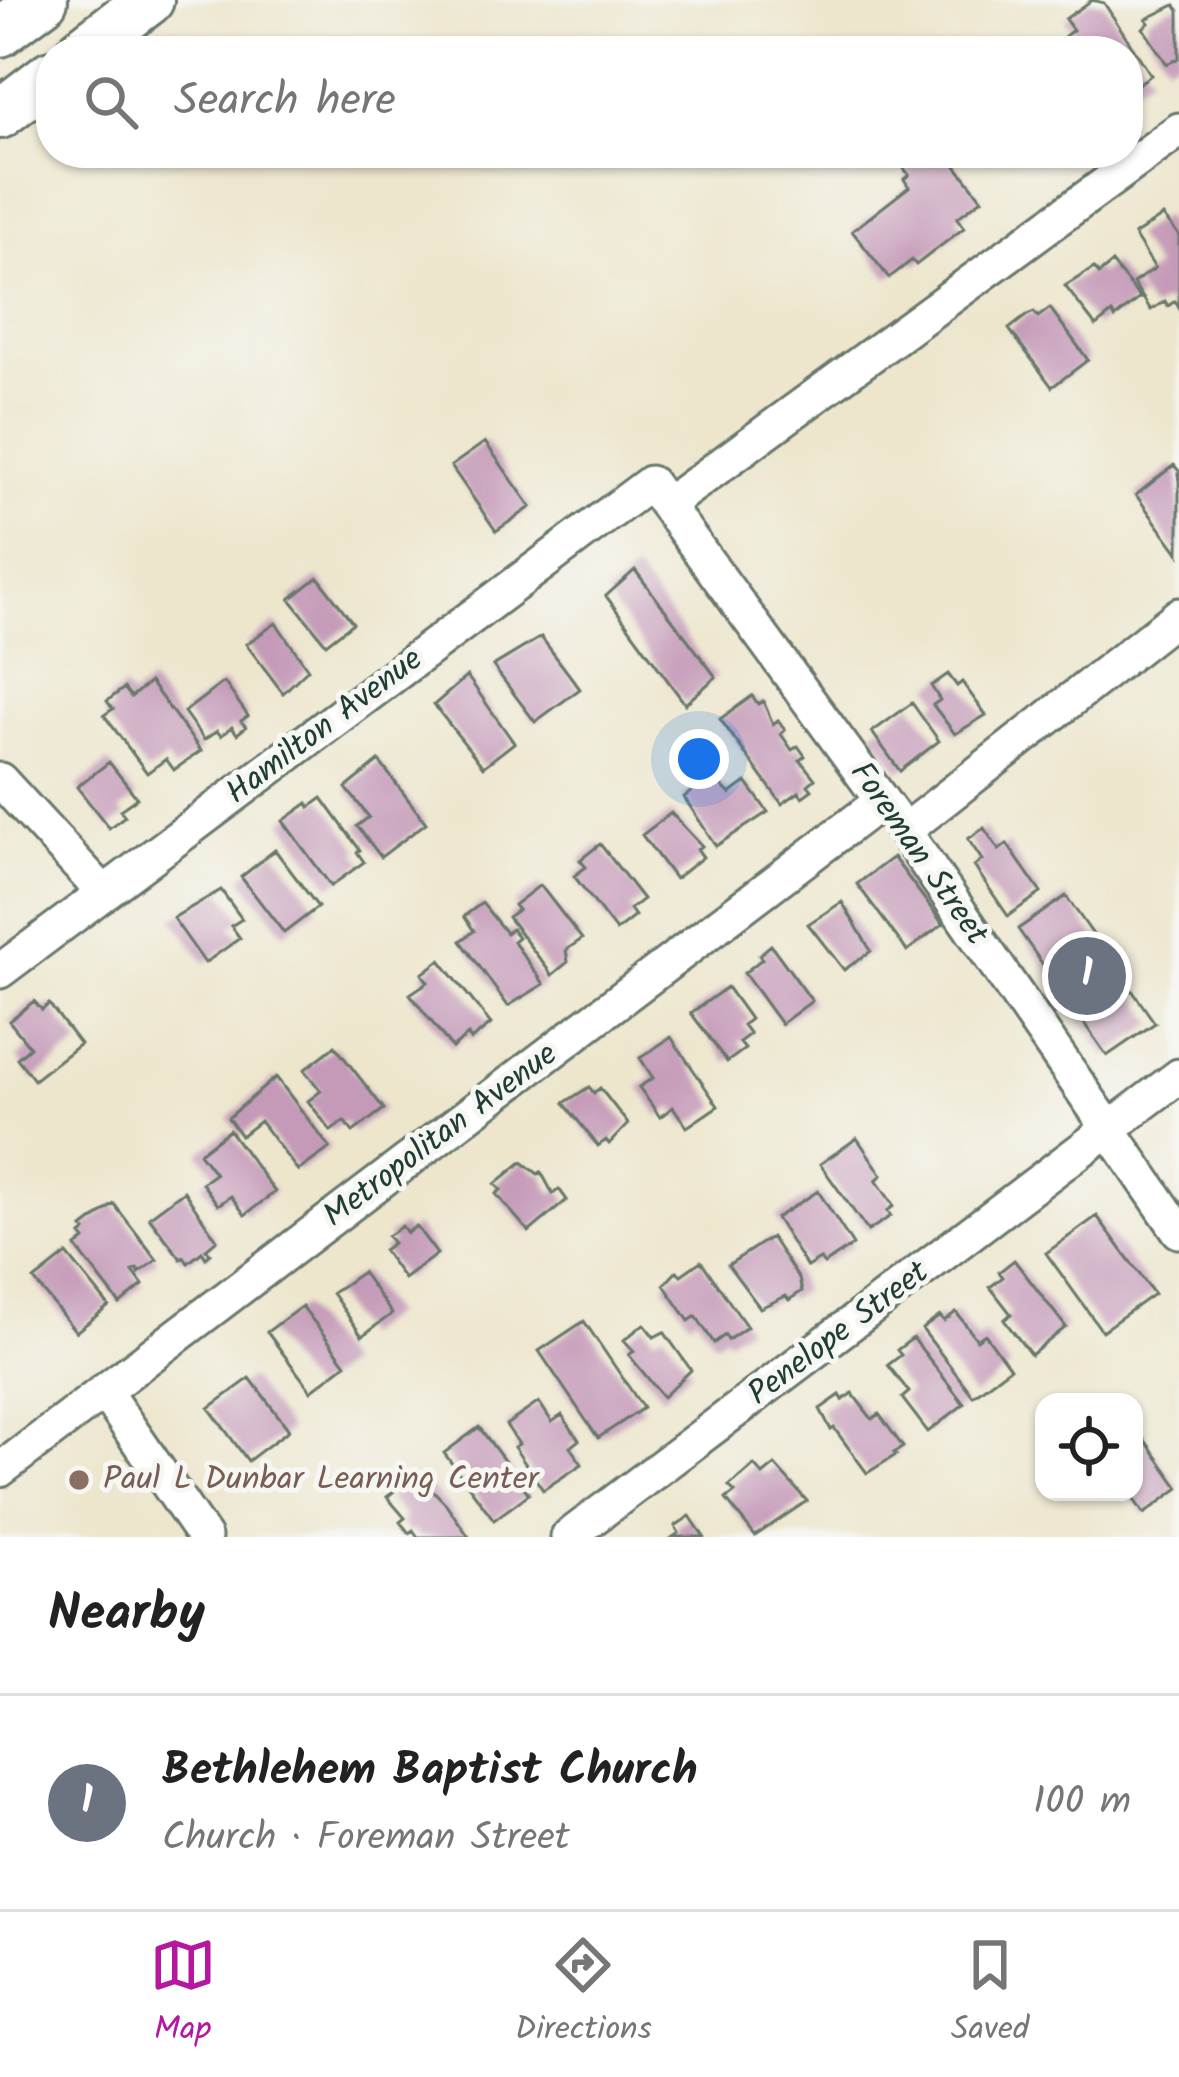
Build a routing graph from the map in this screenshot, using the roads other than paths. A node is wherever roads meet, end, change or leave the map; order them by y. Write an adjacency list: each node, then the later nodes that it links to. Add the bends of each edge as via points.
1 (43, 0): 3 (main road)
2 (149, 0): 4 (main road)
3 (0, 32)
4 (102, 36)
5 (36, 86): 6 (main road)
6 (0, 114)
7 (1179, 130): 8 (street, Hamilton Avenue)
8 (1143, 155)
9 (1125, 168): 10 (street, Hamilton Avenue)
10 (660, 493): 13 (street, Foreman Street); 15 (street, Hamilton Avenue)
11 (1179, 616): 14 (street)
12 (0, 780): 15 (street)
13 (882, 801): 14 (street, Foreman Street); 20 (street, Metropolitan Avenue)
14 (904, 831): 18 (street, Foreman Street)
15 (104, 892): 16 (street, Hamilton Avenue)
16 (0, 971)
17 (1179, 1076): 18 (street, Penelope Street)
18 (1109, 1131): 19 (street, Foreman Street); 23 (street, Penelope Street)
19 (1179, 1231)
20 (104, 1391): 21 (street, Metropolitan Avenue); 22 (street)
21 (0, 1470)
22 (205, 1537)
23 (568, 1537)

